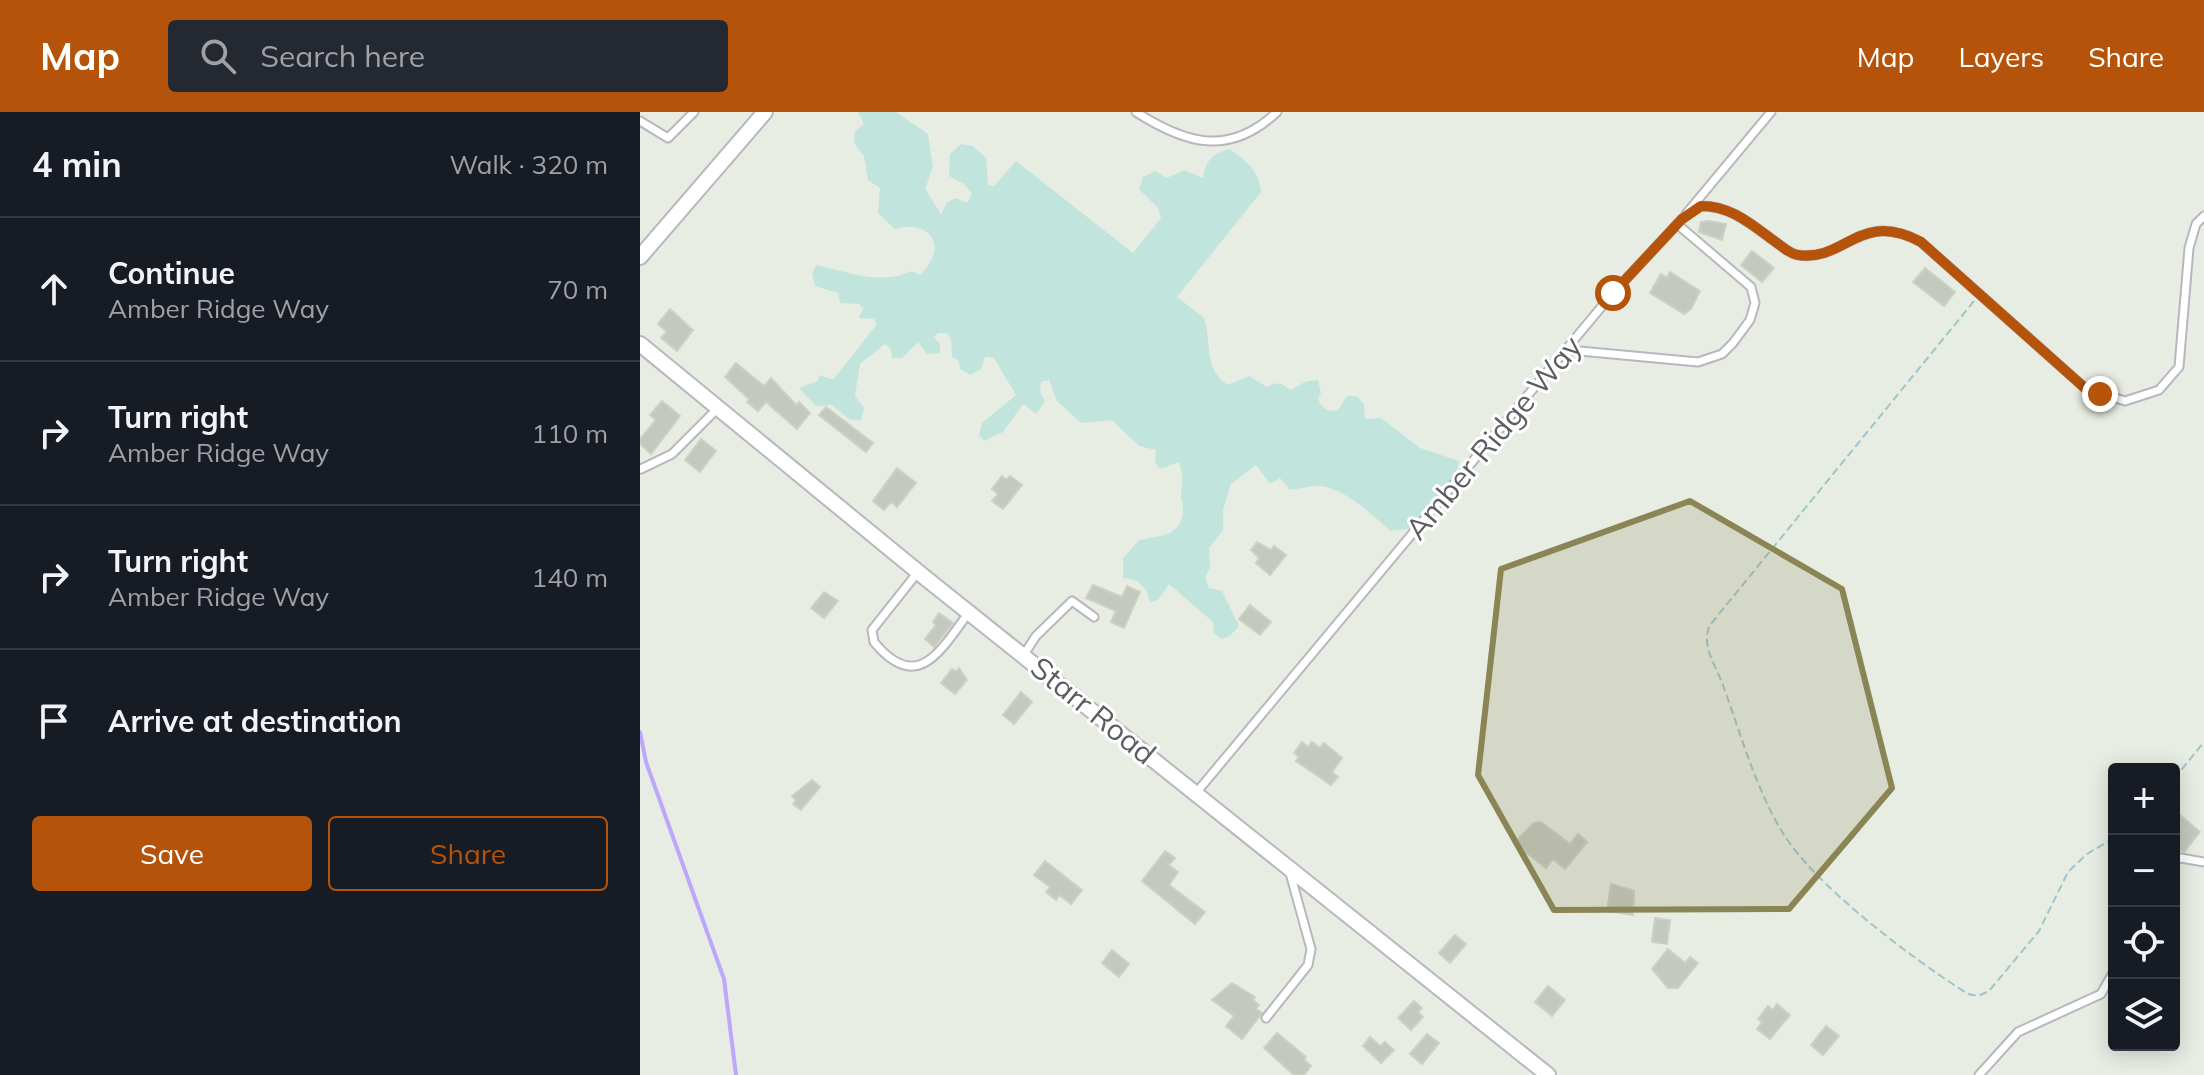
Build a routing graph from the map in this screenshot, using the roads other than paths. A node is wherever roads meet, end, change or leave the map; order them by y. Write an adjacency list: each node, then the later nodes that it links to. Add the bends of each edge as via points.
1 (694, 112): 6 (lane, via 668,138)
2 (765, 112): 9 (street)
3 (1136, 112): 4 (lane, via 1170,134 1202,142 1234,139 1261,127)
4 (1277, 112)
5 (1771, 112): 8 (lane, Amber Ridge Way)
6 (640, 121)
7 (2204, 216): 8 (lane, via 2189,248 2179,367 2159,390 2125,401 2086,389 1921,242 1892,230 1863,233 1800,255 1731,211 1701,206)
8 (1680, 221): 11 (lane, Amber Ridge Way); 11 (lane, via 1751,287 1755,303 1750,320 1733,343 1722,354 1698,362)
9 (640, 257)
10 (640, 344): 12 (street, Starr Road)
11 (1569, 350): 18 (lane, Amber Ridge Way)
12 (718, 408): 13 (lane, via 672,454); 14 (street, Starr Road)
13 (641, 469)
14 (918, 572): 15 (street, Starr Road); 15 (lane, via 872,630 874,642 902,667 933,655)
15 (969, 612): 17 (street, Starr Road)
16 (1094, 617): 17 (lane, via 1072,601)
17 (1023, 656): 18 (street, Starr Road)
18 (1196, 793): 21 (street, Starr Road)
19 (2180, 858): 20 (lane)
20 (2204, 862)
21 (1288, 867): 23 (lane, via 1310,957); 24 (street, Starr Road)
22 (2109, 979): 25 (lane, via 2101,994 2018,1032)
23 (1266, 1018)
24 (1548, 1075)
25 (1979, 1075)

